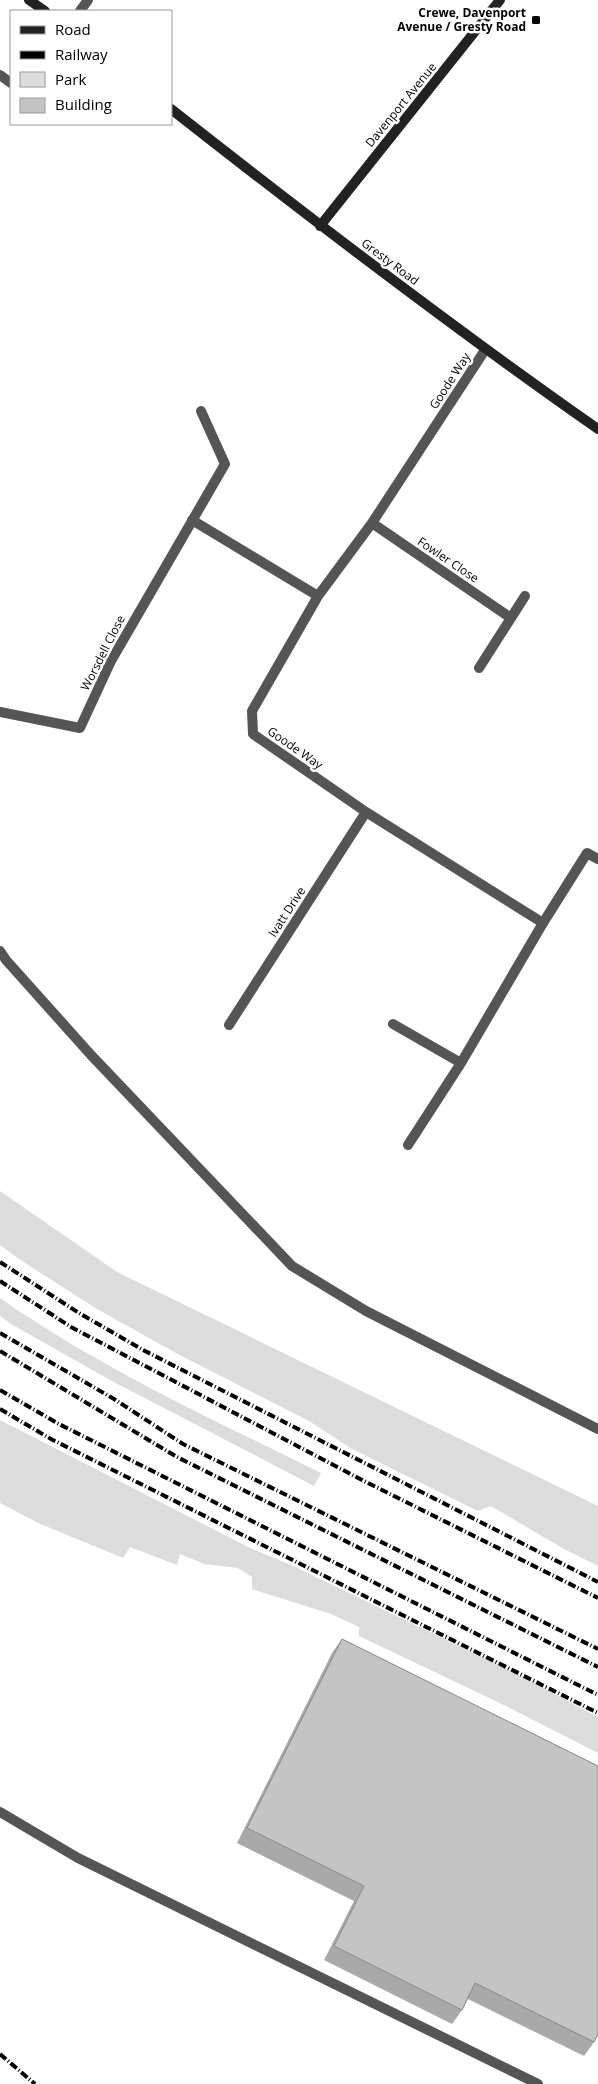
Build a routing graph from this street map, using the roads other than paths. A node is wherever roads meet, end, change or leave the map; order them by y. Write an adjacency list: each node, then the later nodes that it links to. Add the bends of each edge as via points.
1 (29, 0): 3 (main road)
2 (500, 0): 5 (main road, Davenport Avenue)
3 (44, 10)
4 (172, 110): 5 (main road, Gresty Road)
5 (320, 226): 6 (main road, Gresty Road)
6 (485, 350): 8 (main road, Gresty Road); 10 (street, Goode Way)
7 (201, 411): 9 (street, Worsdell Close, via 225,464)
8 (598, 429)
9 (192, 520): 11 (street); 15 (street, Worsdell Close, via 110,661 80,728)
10 (372, 523): 11 (street, Goode Way); 13 (street, Fowler Close)
11 (318, 596): 16 (street, Goode Way, via 252,711 253,734)
12 (525, 596): 13 (street)
13 (510, 618): 14 (street)
14 (479, 668)
15 (0, 712)
16 (366, 812): 18 (street, Goode Way); 21 (street, Ivatt Drive)
17 (598, 859): 18 (street, via 586,853)
18 (542, 924): 22 (street)
19 (0, 951): 24 (street, via 90,1055 292,1266 366,1311)
20 (393, 1024): 22 (street)
21 (229, 1025)
22 (461, 1063): 23 (street)
23 (408, 1145)
24 (598, 1429)
25 (0, 1812): 26 (street, via 78,1858)
26 (538, 2084)

